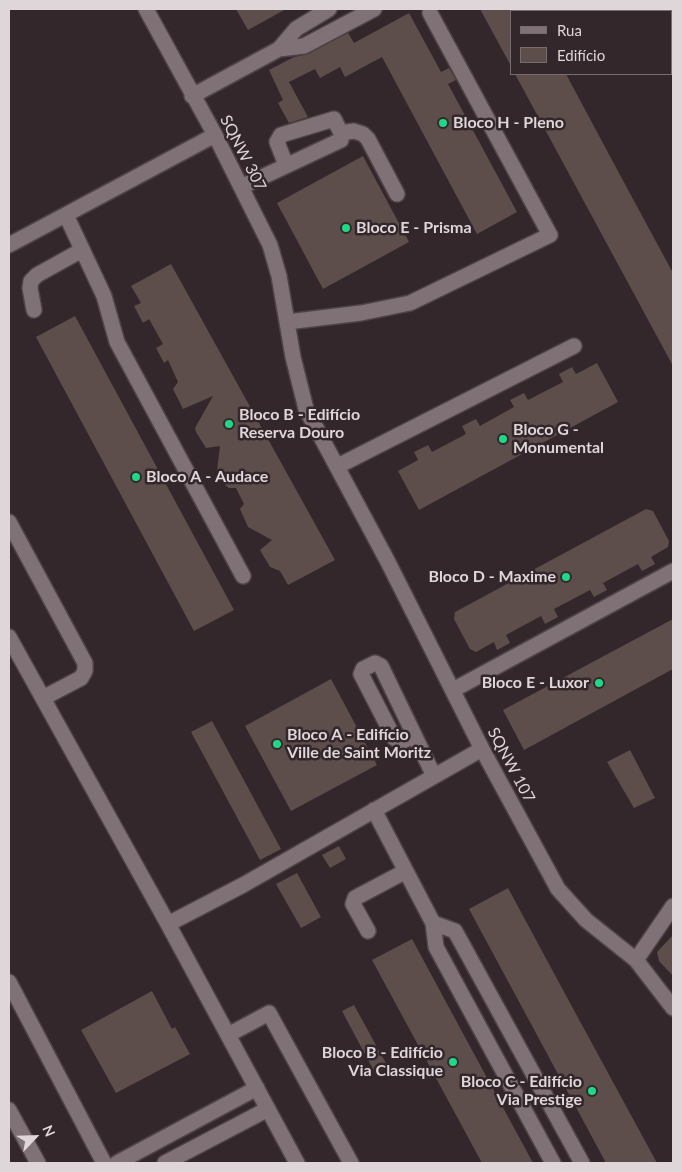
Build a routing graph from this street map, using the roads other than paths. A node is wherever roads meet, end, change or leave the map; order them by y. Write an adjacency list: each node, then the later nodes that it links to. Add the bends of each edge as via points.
1 (146, 9): 6 (street, SQNW 307)
2 (329, 9): 5 (street, via 296,29)
3 (374, 9): 5 (street, via 304,46)
4 (430, 13): 16 (street, via 550,235 410,303)
5 (280, 49): 6 (street)
6 (192, 96): 8 (street, SQNW 307)
7 (342, 133): 9 (street, via 341,140); 9 (street, via 330,118 281,135 277,142); 11 (street, via 354,131 368,139)
8 (215, 135): 10 (street, SQNW 307); 12 (street)
9 (286, 165): 10 (street)
10 (241, 187): 16 (street, SQNW 307, via 270,245)
11 (397, 194)
12 (66, 215): 13 (street); 14 (street)
13 (9, 245)
14 (82, 250): 15 (street, via 37,274 31,281); 22 (street, via 104,296 117,342)
15 (34, 310)
16 (287, 322): 18 (street, SQNW 307, via 306,409)
17 (574, 346): 18 (street)
18 (338, 466): 20 (street, SQNW 307)
19 (9, 522): 25 (street, via 85,663 81,678)
20 (388, 562): 24 (street, SQNW 107)
21 (673, 572): 24 (street)
22 (243, 576)
23 (9, 637): 25 (street)
24 (453, 690): 27 (street, SQNW 107)
25 (42, 698): 33 (street)
26 (414, 736): 26 (street, via 381,666 375,663 363,669 361,674 394,738 401,742); 28 (street)
27 (482, 749): 28 (street); 35 (street, SQNW 107, via 558,889 586,920)
28 (434, 776): 29 (street)
29 (374, 810): 30 (street); 33 (street)
30 (406, 871): 32 (street); 34 (street, via 355,898 353,904)
31 (673, 906): 35 (street)
32 (433, 923): 48 (street, via 436,947); 49 (street, via 455,931)
33 (168, 924): 38 (street)
34 (368, 931)
35 (636, 960): 37 (street, SQNW 107)
36 (9, 982): 43 (street)
37 (673, 1008)
38 (228, 1035): 39 (street); 47 (street, via 269,1013)
39 (257, 1088): 40 (street); 44 (street)
40 (268, 1109): 45 (street); 46 (street)
41 (9, 1110): 42 (street)
42 (38, 1163)
43 (104, 1163)
44 (118, 1163)
45 (165, 1163)
46 (297, 1163)
47 (351, 1163)
48 (553, 1163)
49 (582, 1163)

